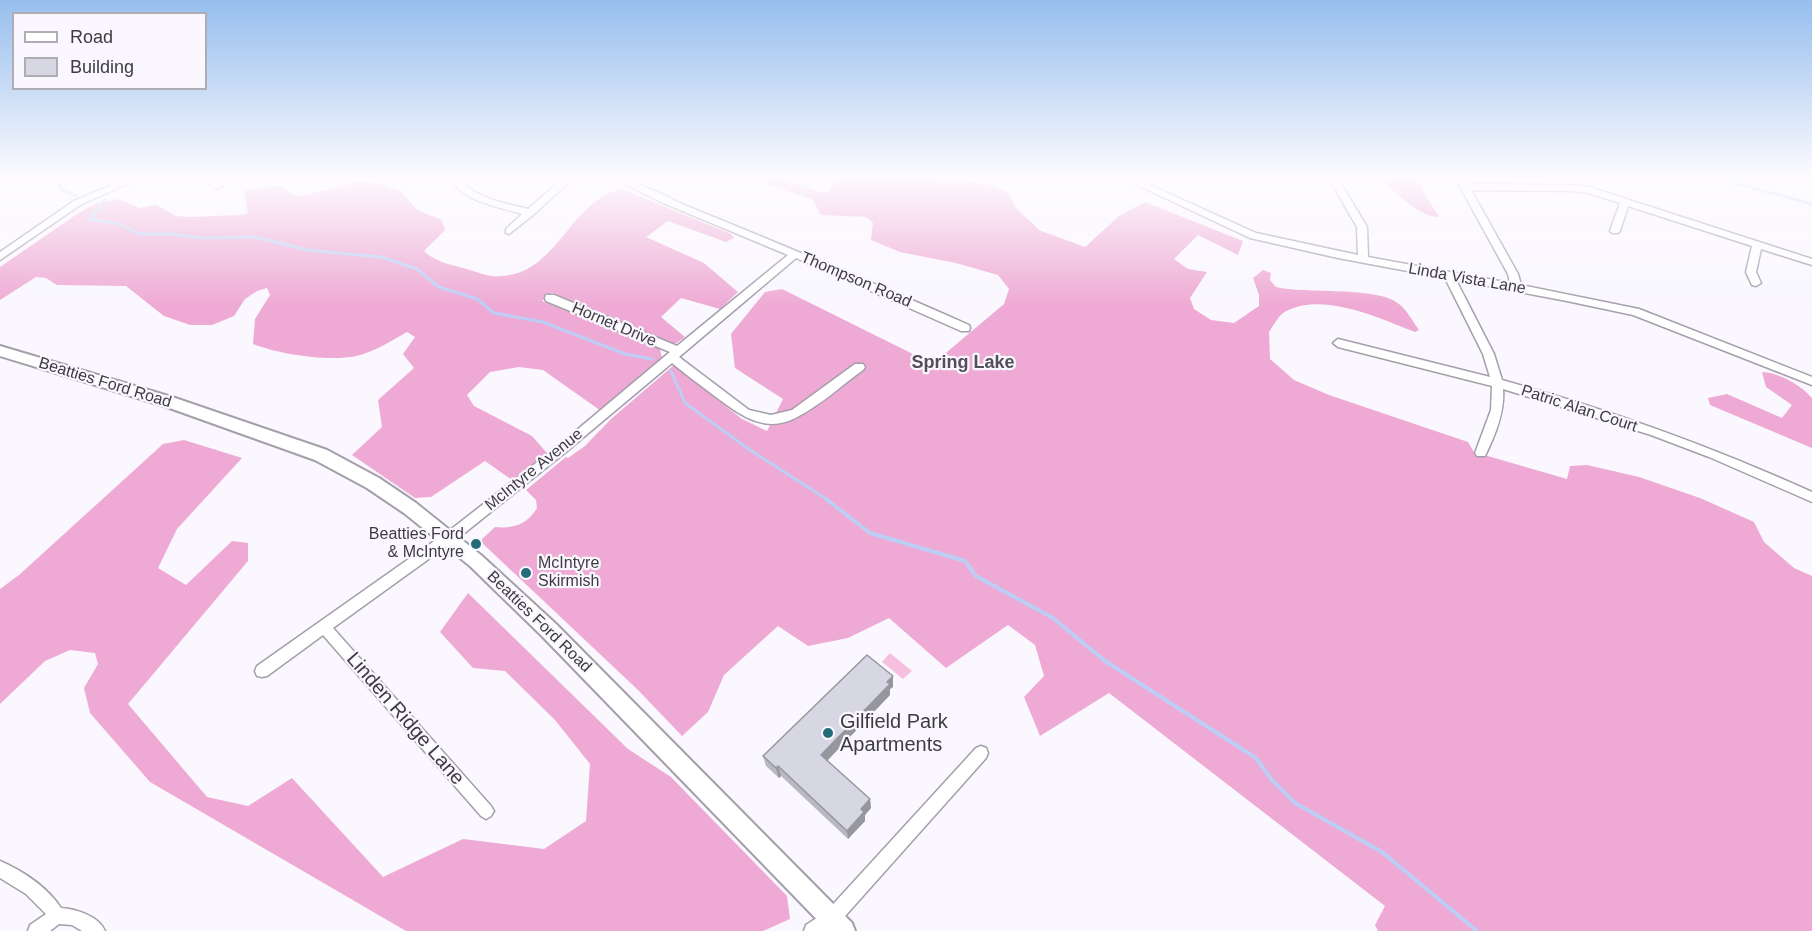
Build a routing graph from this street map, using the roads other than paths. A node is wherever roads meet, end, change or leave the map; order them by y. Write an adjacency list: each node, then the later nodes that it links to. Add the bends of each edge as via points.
1 (55, 219): 13 (street)
2 (522, 219): 9 (street)
3 (711, 219): 12 (street, Thompson Road)
4 (1217, 219): 14 (street, Linda Vista Lane, via 1253,236)
5 (1358, 219): 14 (street, via 1362,227)
6 (1483, 219): 18 (street, via 1514,274)
7 (1619, 219): 10 (street)
8 (1679, 219): 11 (street)
9 (509, 231)
10 (1615, 231)
11 (1757, 244): 15 (street); 17 (street, via 1751,272)
12 (795, 254): 20 (street, Thompson Road); 23 (street, McIntyre Avenue)
13 (0, 257)
14 (1363, 260): 16 (street, Linda Vista Lane)
15 (1812, 262)
16 (1449, 275): 18 (street, Linda Vista Lane); 26 (street)
17 (1756, 283)
18 (1516, 287): 25 (street, Linda Vista Lane, via 1635,312)
19 (550, 298): 23 (street, Hornet Drive)
20 (965, 328)
21 (1338, 343): 26 (street, Patric Alan Court)
22 (0, 351): 29 (main road, Beatties Ford Road, via 169,402 321,455 373,483)
23 (674, 354): 24 (street, Hornet Drive, via 745,412 772,420 796,413); 29 (street, McIntyre Avenue)
24 (859, 367)
25 (1812, 381)
26 (1497, 382): 27 (street, via 1497,406); 28 (street, Patric Alan Court, via 1689,444)
27 (1481, 453)
28 (1812, 497)
29 (449, 538): 30 (street, McIntyre Avenue); 36 (main road, Beatties Ford Road, via 549,630)
30 (324, 627): 31 (street, McIntyre Avenue); 33 (street, Linden Ridge Lane)
31 (261, 671)
32 (981, 753): 36 (street)
33 (486, 811)
34 (0, 869): 35 (street, via 39,894)
35 (57, 915): 37 (street); 38 (street, via 74,917)
36 (838, 924): 39 (street)
37 (36, 931)
38 (97, 931)
39 (812, 931)

